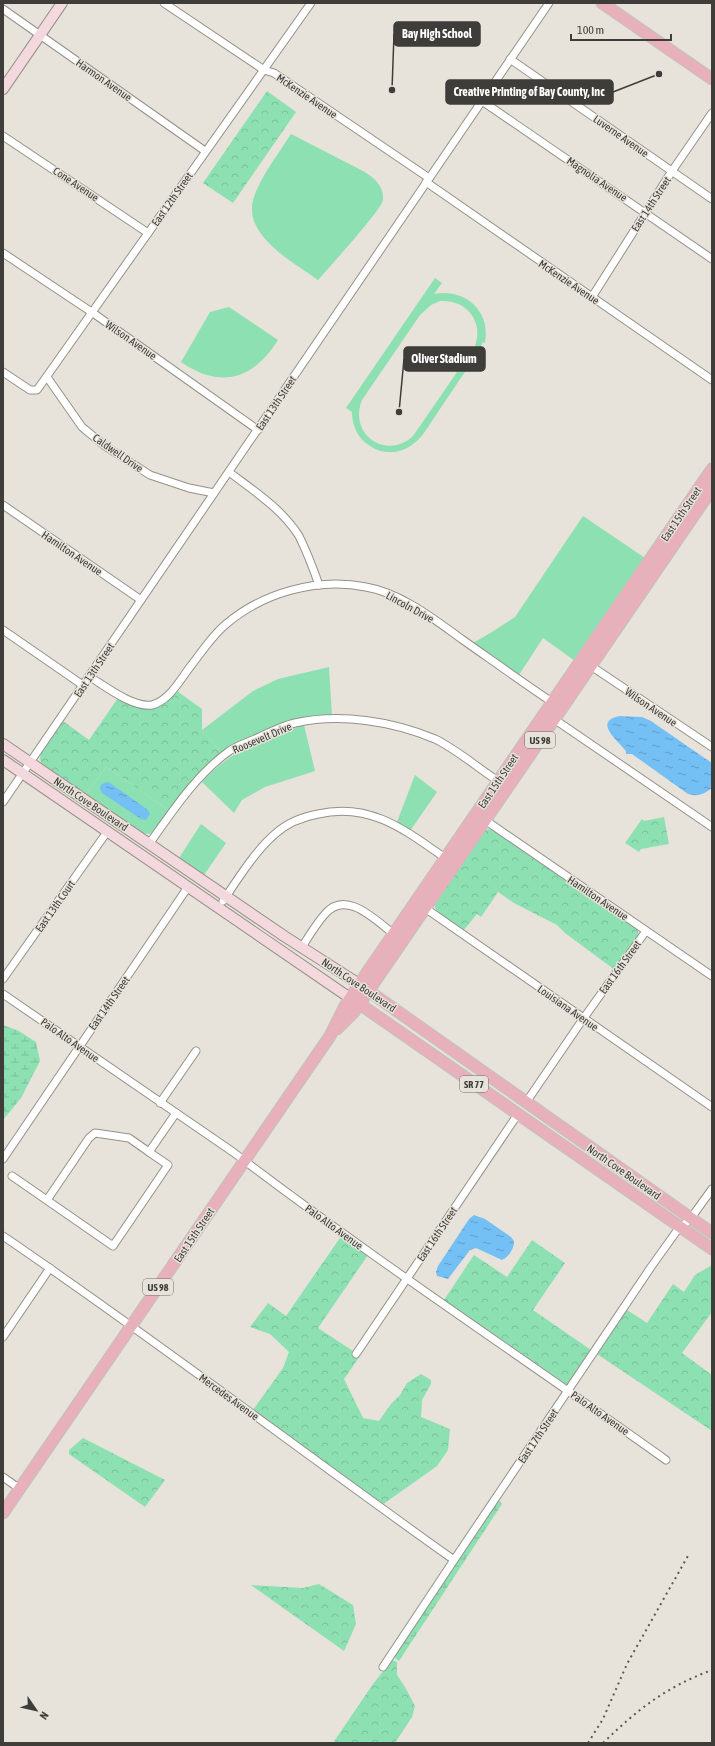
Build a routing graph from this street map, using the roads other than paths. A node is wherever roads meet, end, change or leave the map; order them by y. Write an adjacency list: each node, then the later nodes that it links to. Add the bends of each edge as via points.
1 (62, 3): 7 (main road)
2 (164, 3): 9 (street, McKenzie Avenue)
3 (311, 3): 9 (street, East 12th Street)
4 (549, 3): 8 (street, East 13th Street)
5 (602, 3): 10 (main road)
6 (3, 9): 7 (street, Harmon Avenue)
7 (40, 35): 11 (main road); 15 (street, Harmon Avenue)
8 (510, 59): 12 (street, East 13th Street); 16 (street, Luverne Avenue)
9 (264, 70): 15 (street, East 12th Street); 17 (street, McKenzie Avenue, via 274,73)
10 (712, 79)
11 (3, 89)
12 (482, 101): 17 (street, East 13th Street); 19 (street, Magnolia Avenue)
13 (712, 113): 16 (street, East 14th Street)
14 (3, 136): 20 (street, Cone Avenue)
15 (205, 152): 20 (street, East 12th Street)
16 (672, 171): 18 (street, Luverne Avenue); 19 (street, East 14th Street)
17 (427, 180): 23 (street, McKenzie Avenue); 28 (street, East 13th Street)
18 (712, 199)
19 (645, 212): 22 (street, Magnolia Avenue); 23 (street, East 14th Street)
20 (148, 233): 24 (street, East 12th Street)
21 (3, 253): 24 (street, Wilson Avenue)
22 (712, 259)
23 (592, 297): 27 (street, McKenzie Avenue)
24 (93, 313): 26 (street, East 12th Street); 28 (street, Wilson Avenue)
25 (3, 372): 26 (street, East 12th Street, via 30,390 37,390)
26 (47, 378): 32 (street, Caldwell Drive, via 82,426 105,446 150,475)
27 (712, 380)
28 (258, 430): 30 (street, East 13th Street)
29 (712, 469): 31 (main road, East 15th Street / US 98)
30 (229, 472): 32 (street, East 13th Street); 34 (street, via 285,517 301,542)
31 (706, 490): 36 (main road, East 15th Street / US 98)
32 (214, 493): 35 (street, East 13th Street)
33 (3, 505): 35 (street, Hamilton Avenue)
34 (319, 585): 40 (street, Lincoln Drive, via 292,590 262,600 243,611 224,626 206,646 168,696 154,704 146,705 129,700); 42 (street, Lincoln Drive, via 367,587 405,602)
35 (142, 600): 40 (street, East 13th Street)
36 (617, 617): 38 (main road, East 15th Street / US 98); 39 (main road, East 15th Street / US 98)
37 (3, 630): 41 (street)
38 (582, 659): 39 (main road); 42 (main road, East 15th Street / US 98)
39 (591, 666): 42 (main road, East 15th Street / US 98); 46 (street, Wilson Avenue)
40 (90, 677): 41 (street, East 13th Street)
41 (84, 686): 48 (street, East 13th Street)
42 (557, 706): 43 (main road, East 15th Street / US 98); 44 (main road, East 15th Street / US 98)
43 (545, 713): 44 (main road); 50 (main road, East 15th Street / US 98)
44 (554, 719): 51 (main road, East 15th Street / US 98); 54 (street)
45 (3, 744): 48 (main road, North Cove Boulevard)
46 (712, 747)
47 (3, 760): 49 (main road, North Cove Boulevard / SR 77)
48 (30, 762): 49 (street, East 13th Street); 56 (main road, North Cove Boulevard)
49 (22, 774): 52 (street, East 13th Street); 55 (main road, North Cove Boulevard / SR 77)
50 (498, 781): 51 (main road); 53 (main road, East 15th Street / US 98); 56 (street, Roosevelt Drive, via 435,739 400,728 378,722 345,719 294,723 240,746 218,761 198,780)
51 (507, 788): 53 (main road, East 15th Street / US 98)
52 (3, 802)
53 (480, 817): 57 (main road, East 15th Street / US 98); 58 (main road, East 15th Street / US 98); 63 (street, Hamilton Avenue)
54 (712, 827)
55 (107, 832): 59 (main road, North Cove Boulevard / SR 77); 67 (street, East 13th Court)
56 (149, 844): 60 (main road, North Cove Boulevard)
57 (445, 858): 58 (main road); 60 (street, via 398,826 383,819 347,811 321,813 295,821 274,834); 61 (main road, East 15th Street / US 98)
58 (455, 865): 62 (main road, East 15th Street / US 98)
59 (188, 887): 60 (main road, via 200,887); 70 (main road, North Cove Boulevard / SR 77); 72 (street, East 14th Street)
60 (224, 898): 65 (main road, North Cove Boulevard / SR 77)
61 (415, 902): 62 (main road); 64 (main road, East 15th Street / US 98)
62 (425, 908): 68 (main road, East 15th Street / US 98); 71 (street, Louisiana Avenue)
63 (646, 931): 66 (street, Hamilton Avenue); 71 (street, East 16th Street)
64 (394, 934): 65 (street, via 356,907 341,904 325,913); 68 (main road, East 15th Street / US 98)
65 (302, 948): 68 (main road, North Cove Boulevard / SR 77)
66 (712, 976)
67 (3, 979)
68 (364, 988): 70 (main road, East 15th Street / US 98); 74 (main road, North Cove Boulevard / SR 77)
69 (3, 994): 72 (street, Palo Alto Avenue)
70 (355, 1001): 78 (main road, North Cove Boulevard / SR 77); 81 (main road, East 15th Street / US 98, via 354,1012 330,1036)
71 (583, 1018): 74 (street, East 16th Street); 76 (street, Louisiana Avenue)
72 (79, 1047): 75 (street, Palo Alto Avenue); 80 (street, East 14th Street)
73 (196, 1051): 75 (street)
74 (527, 1101): 85 (main road, North Cove Boulevard / SR 77)
75 (160, 1103): 77 (street, Palo Alto Avenue)
76 (712, 1107)
77 (176, 1113): 79 (street); 81 (street, Palo Alto Avenue)
78 (518, 1114): 86 (main road, North Cove Boulevard / SR 77); 91 (street, East 16th Street)
79 (149, 1152): 84 (street, via 129,1138 95,1133); 84 (street, via 168,1165 113,1246)
80 (3, 1159)
81 (244, 1161): 91 (street, Palo Alto Avenue); 92 (main road, East 15th Street / US 98)
82 (12, 1176): 84 (street)
83 (712, 1189): 85 (street, East 17th Street)
84 (47, 1200)
85 (691, 1218): 86 (street, East 17th Street); 87 (main road, North Cove Boulevard / SR 77)
86 (680, 1228): 89 (main road, North Cove Boulevard / SR 77); 95 (street, East 17th Street)
87 (712, 1233)
88 (3, 1236): 90 (street, Mercedes Avenue)
89 (712, 1249)
90 (50, 1268): 92 (street, Mercedes Avenue); 93 (street)
91 (408, 1279): 94 (street, East 16th Street); 95 (street, Palo Alto Avenue)
92 (131, 1326): 98 (main road, East 15th Street / US 98); 100 (street, Mercedes Avenue)
93 (3, 1338)
94 (356, 1354)
95 (568, 1390): 96 (street, Palo Alto Avenue); 100 (street, East 17th Street)
96 (666, 1460)
97 (3, 1477): 98 (street)
98 (20, 1488): 99 (main road, East 15th Street / US 98)
99 (3, 1513)
100 (454, 1560): 101 (street, East 17th Street)
101 (383, 1668)

